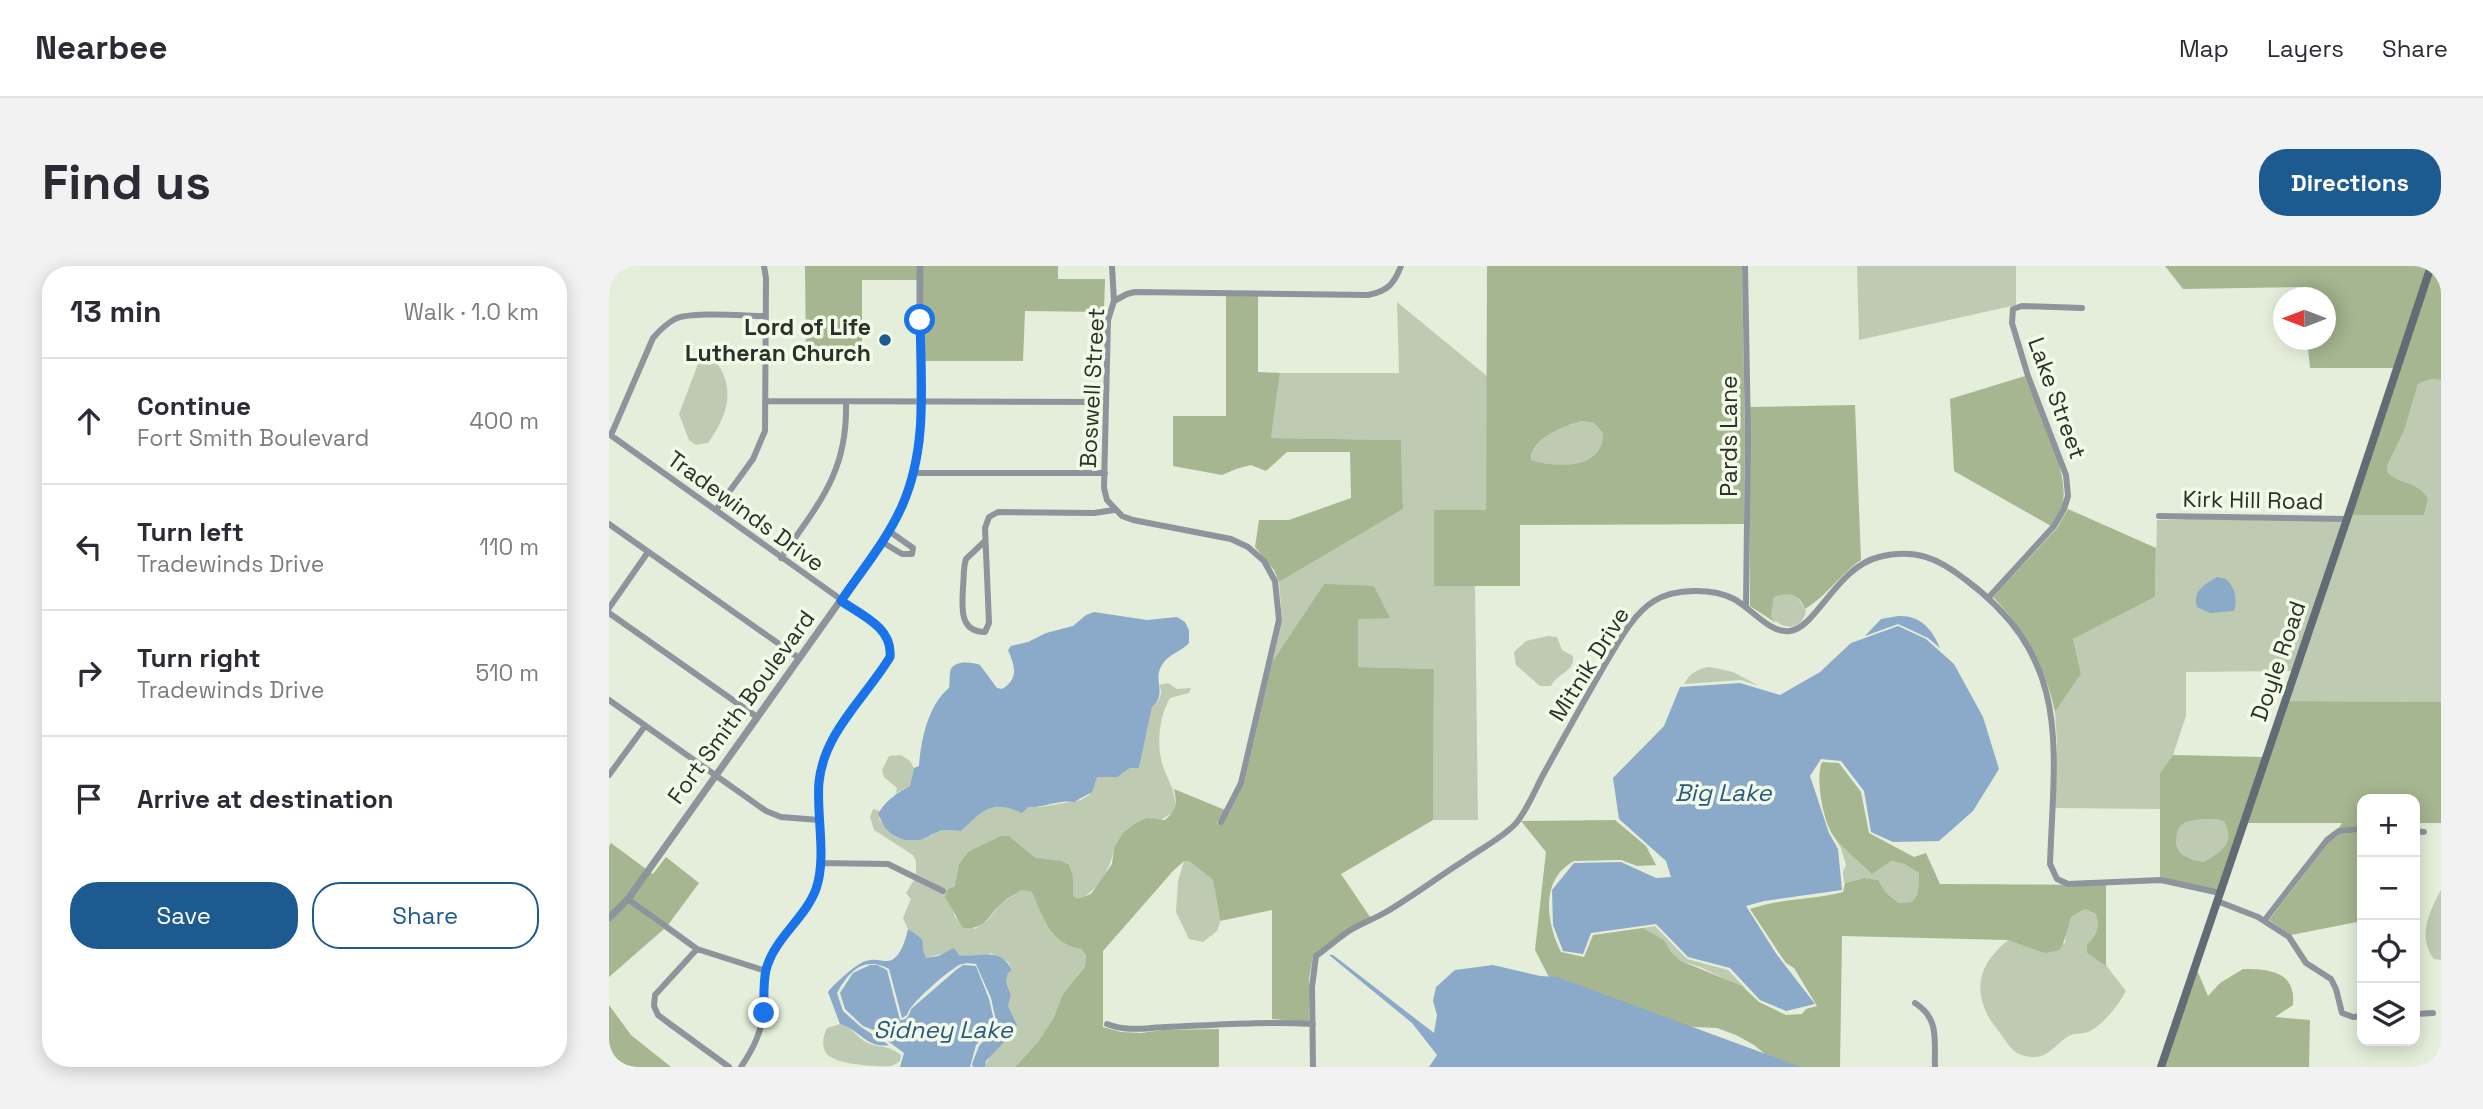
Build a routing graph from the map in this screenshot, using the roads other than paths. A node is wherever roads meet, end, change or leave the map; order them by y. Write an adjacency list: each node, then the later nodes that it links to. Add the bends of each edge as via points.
1 (764, 266): 9 (street)
2 (920, 266): 11 (street, Fort Smith Boulevard)
3 (1112, 266): 7 (street, Boswell Street)
4 (1401, 266): 7 (street, via 1392,285 1368,295 1135,292)
5 (1745, 266): 29 (street, Pards Lane)
6 (2431, 266): 20 (main road, Doyle Road)
7 (1114, 301): 13 (street, Boswell Street, via 1108,320)
8 (2082, 309): 27 (street, Lake Street, via 2013,309 2012,323 2028,376 2067,475 2068,496 2054,526)
9 (766, 316): 10 (street); 14 (street, via 689,316 663,327 653,338)
10 (767, 401): 12 (street); 17 (street, via 761,445)
11 (921, 401): 12 (street); 13 (street); 15 (street, Fort Smith Boulevard)
12 (846, 402): 26 (street, via 845,440 835,476)
13 (1106, 402): 16 (street, Boswell Street)
14 (610, 435): 17 (street, Tradewinds Drive)
15 (914, 473): 16 (street); 22 (street, Fort Smith Boulevard)
16 (1105, 473): 18 (street, Boswell Street, via 1104,488)
17 (716, 510): 26 (street, Tradewinds Drive)
18 (1114, 510): 23 (street, via 998,512 987,520); 38 (street, via 1133,520 1231,539 1254,551 1275,580 1279,620 1241,783)
19 (2159, 516): 20 (street, Kirk Hill Road)
20 (2347, 519): 44 (main road, Doyle Road)
21 (609, 524): 25 (street)
22 (889, 531): 24 (street, Fort Smith Boulevard); 24 (street, via 910,544 912,554 902,554)
23 (985, 541): 23 (street, via 989,623 982,632 965,623 962,603 966,559)
24 (882, 542): 28 (street, Fort Smith Boulevard)
25 (648, 552): 30 (street); 31 (street)
26 (781, 558): 28 (street, Tradewinds Drive)
27 (1989, 597): 29 (street, Mitnik Drive, via 1935,559 1899,554 1856,567 1809,619 1790,631 1773,626); 44 (street, Mitnik Drive, via 2021,635 2050,702 2054,742 2050,864 2057,879 2069,884 2161,880)
28 (841, 601): 31 (street, Fort Smith Boulevard); 37 (street, Tradewinds Drive, via 889,639 890,657 828,749 819,781)
29 (1746, 607): 55 (street, Mitnik Drive, via 1721,595 1688,592 1655,600 1646,607 1622,635 1517,823 1316,956)
30 (609, 610): 33 (street)
31 (799, 658): 33 (street, Fort Smith Boulevard)
32 (609, 701): 34 (street)
33 (757, 718): 36 (street, Fort Smith Boulevard)
34 (645, 726): 35 (street); 36 (street)
35 (609, 775)
36 (716, 776): 37 (street, via 766,811); 45 (street, Fort Smith Boulevard)
37 (819, 820): 42 (street, Tradewinds Drive)
38 (1221, 822)
39 (2357, 829): 47 (street, via 2339,831 2327,840)
40 (2420, 832): 41 (street)
41 (2424, 832)
42 (820, 863): 43 (street, via 888,864); 49 (street, Tradewinds Drive, via 810,904)
43 (943, 891)
44 (2219, 897): 47 (street, Mitnik Drive); 60 (main road, Doyle Road)
45 (628, 899): 46 (street, Fort Smith Boulevard); 48 (street)
46 (609, 918)
47 (2264, 920): 53 (street, Mitnik Drive, via 2289,937 2306,963 2331,979 2341,1013)
48 (697, 949): 49 (street); 56 (street, via 655,995 654,1006 658,1015)
49 (766, 971): 57 (street, Tradewinds Drive, via 761,1032)
50 (1915, 1003): 59 (street, via 1932,1020)
51 (2433, 1013): 52 (street)
52 (2420, 1014)
53 (2357, 1017)
54 (1107, 1024): 55 (street, via 1141,1031 1274,1021)
55 (1313, 1024): 58 (street, Mitnik Drive)
56 (729, 1067)
57 (741, 1067)
58 (1313, 1067)
59 (1934, 1067)
60 (2161, 1067)

